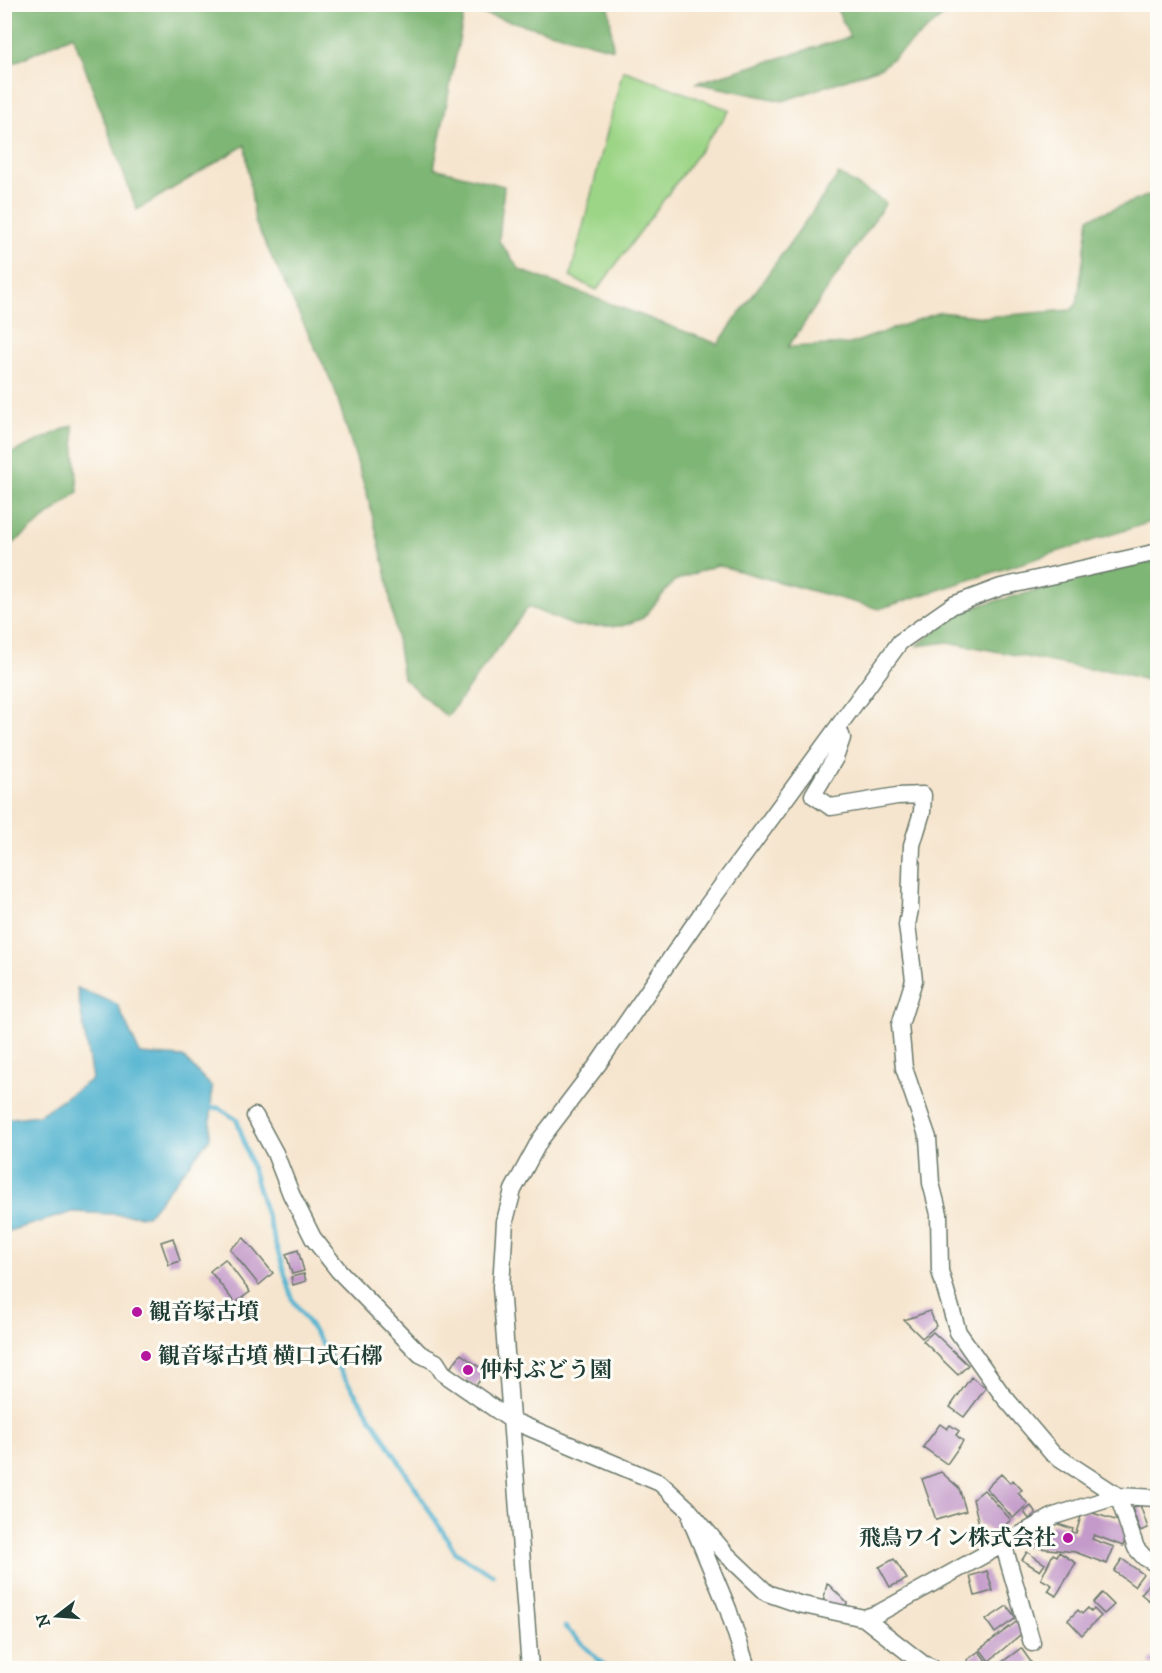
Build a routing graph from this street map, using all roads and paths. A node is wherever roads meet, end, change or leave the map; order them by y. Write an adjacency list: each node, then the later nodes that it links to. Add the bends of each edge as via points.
1 (1158, 552): 2 (street, via 1001,587 953,605 900,642)
2 (838, 727): 4 (street, via 540,1140 513,1190 505,1221 501,1287); 5 (street, via 842,738 835,758 813,795 831,807 922,795 922,812 912,845 907,925 914,980 900,1025 904,1068 928,1138 931,1183 939,1214 939,1270 958,1332 1001,1394 1052,1453)
3 (255, 1116): 4 (street, via 314,1238 339,1271 420,1354)
4 (512, 1420): 7 (street, via 660,1483); 12 (street)
5 (1118, 1496): 6 (street); 8 (street, via 1054,1516); 9 (street, via 1136,1548)
6 (1158, 1498)
7 (687, 1508): 10 (street, via 726,1554 767,1593); 13 (street)
8 (1003, 1543): 10 (street); 11 (street)
9 (1158, 1565)
10 (864, 1618): 14 (street)
11 (1032, 1643)
12 (530, 1668)
13 (747, 1668)
14 (933, 1668)

